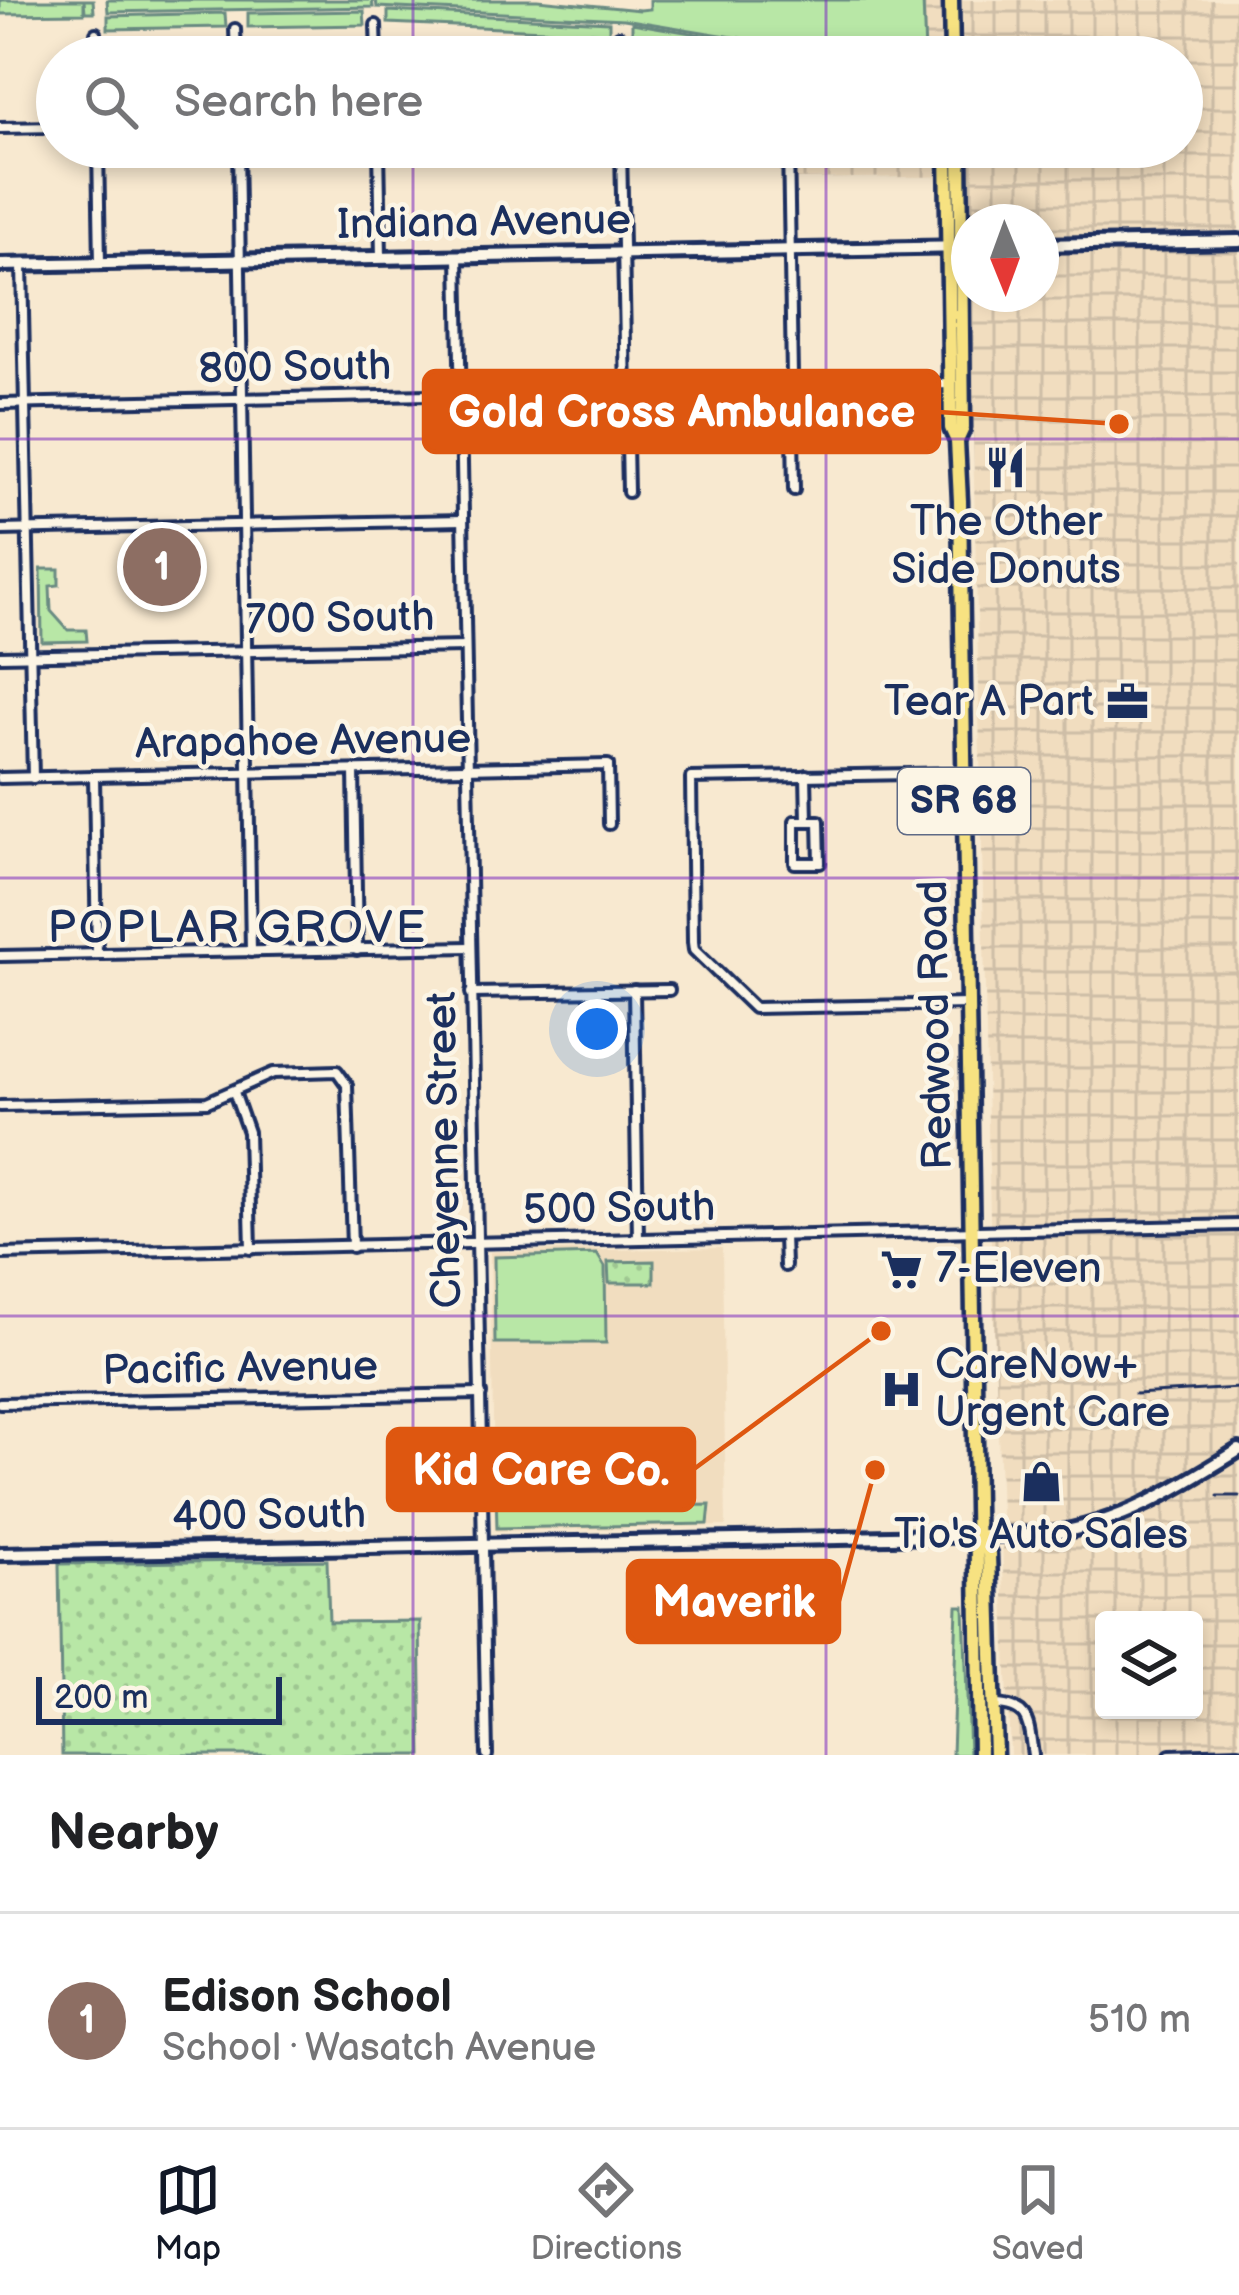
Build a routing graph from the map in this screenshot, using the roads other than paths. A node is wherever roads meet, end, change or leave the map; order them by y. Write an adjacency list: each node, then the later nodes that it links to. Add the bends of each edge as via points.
1 (951, 0): 8 (main road)
2 (376, 25): 7 (street)
3 (236, 29): 6 (street)
4 (95, 33): 5 (street)
5 (95, 36)
6 (236, 36)
7 (376, 36)
8 (952, 36)
9 (36, 127): 10 (street)
10 (0, 128)
11 (98, 168): 28 (street)
12 (238, 168): 27 (street)
13 (379, 168): 26 (street)
14 (621, 168): 24 (street)
15 (788, 168): 23 (street)
16 (950, 168): 18 (main road, Redwood Road / SR 68)
17 (960, 168): 19 (main road, Redwood Road / SR 68)
18 (954, 204)
19 (960, 204)
20 (1239, 241): 21 (street)
21 (1059, 245)
22 (951, 247): 23 (street, Indiana Avenue)
23 (790, 250): 24 (street, Indiana Avenue); 34 (street)
24 (623, 253): 25 (street, Indiana Avenue); 35 (street)
25 (458, 256): 26 (street, Indiana Avenue); 36 (street, Cheyenne Street)
26 (381, 258): 27 (street, Indiana Avenue)
27 (240, 261): 28 (street, Indiana Avenue); 37 (street)
28 (100, 263): 30 (street, Indiana Avenue)
29 (0, 265): 30 (street, Indiana Avenue)
30 (22, 265): 39 (street)
31 (956, 312): 33 (main road, Redwood Road / SR 68)
32 (961, 312): 40 (main road, Redwood Road / SR 68)
33 (951, 385): 34 (street, 800 South); 40 (main road, Redwood Road / SR 68)
34 (792, 388): 35 (street, 800 South); 41 (street)
35 (626, 391): 36 (street, 800 South); 42 (street)
36 (460, 395): 37 (street, 800 South); 43 (street, Cheyenne Street)
37 (243, 399): 39 (street, 800 South); 44 (street)
38 (0, 404): 39 (street, 800 South)
39 (25, 404): 45 (street)
40 (957, 441): 53 (main road, Redwood Road / SR 68)
41 (794, 490)
42 (628, 492)
43 (463, 520): 44 (street); 47 (street, Cheyenne Street)
44 (245, 525): 45 (street); 48 (street)
45 (27, 529): 46 (street); 49 (street)
46 (0, 530)
47 (465, 647): 48 (street, 700 South); 51 (street, Cheyenne Street)
48 (248, 651): 49 (street, 700 South); 54 (street)
49 (30, 655): 50 (street, 700 South); 58 (street)
50 (0, 656)
51 (467, 769): 52 (street, Arapahoe Avenue); 60 (street, Arapahoe Avenue, via 608,765); 61 (street, Cheyenne Street)
52 (354, 771): 54 (street, Arapahoe Avenue); 62 (street)
53 (963, 772): 55 (street); 69 (main road, Redwood Road / SR 68)
54 (249, 773): 56 (street, Arapahoe Avenue); 63 (street)
55 (806, 775): 59 (street); 69 (street, via 691,778 694,950 754,1008)
56 (94, 776): 58 (street, Arapahoe Avenue); 64 (street)
57 (0, 778): 58 (street, Arapahoe Avenue)
58 (33, 778)
59 (807, 821): 59 (street, via 819,820 820,862 795,863 795,821)
60 (609, 824)
61 (470, 947): 62 (street); 68 (street, Cheyenne Street)
62 (357, 950): 63 (street)
63 (251, 952): 64 (street)
64 (97, 954): 65 (street)
65 (0, 956)
66 (669, 989): 67 (street)
67 (634, 990): 68 (street); 75 (street)
68 (471, 993): 76 (street, Cheyenne Street)
69 (970, 1004): 73 (main road, Redwood Road / SR 68)
70 (234, 1092): 71 (street, via 207,1102); 77 (street, via 273,1073 344,1075); 78 (street, via 248,1132)
71 (0, 1106)
72 (1239, 1225): 73 (street, 500 South)
73 (974, 1232): 74 (street, 500 South); 84 (main road, Redwood Road / SR 68)
74 (784, 1236): 75 (street, 500 South); 80 (street)
75 (638, 1238): 76 (street, 500 South)
76 (477, 1243): 77 (street, 500 South); 81 (street, Cheyenne Street)
77 (352, 1247): 78 (street, 500 South)
78 (251, 1249): 79 (street, 500 South)
79 (0, 1254)
80 (785, 1266)
81 (481, 1394): 82 (street, Pacific Avenue); 85 (street, Cheyenne Street)
82 (0, 1403)
83 (1239, 1450): 84 (street, 400 South, via 1107,1522)
84 (980, 1536): 85 (street, 400 South); 87 (main road, Redwood Road / SR 68, via 988,1555); 90 (main road, Redwood Road / SR 68, via 973,1555)
85 (484, 1545): 86 (street, 400 South); 89 (street, Cheyenne Street)
86 (0, 1554)
87 (993, 1705): 91 (main road, Redwood Road / SR 68); 92 (street, via 1027,1714)
88 (1239, 1753): 93 (street)
89 (488, 1755)
90 (980, 1755)
91 (995, 1755)
92 (1033, 1755)
93 (1170, 1755)

